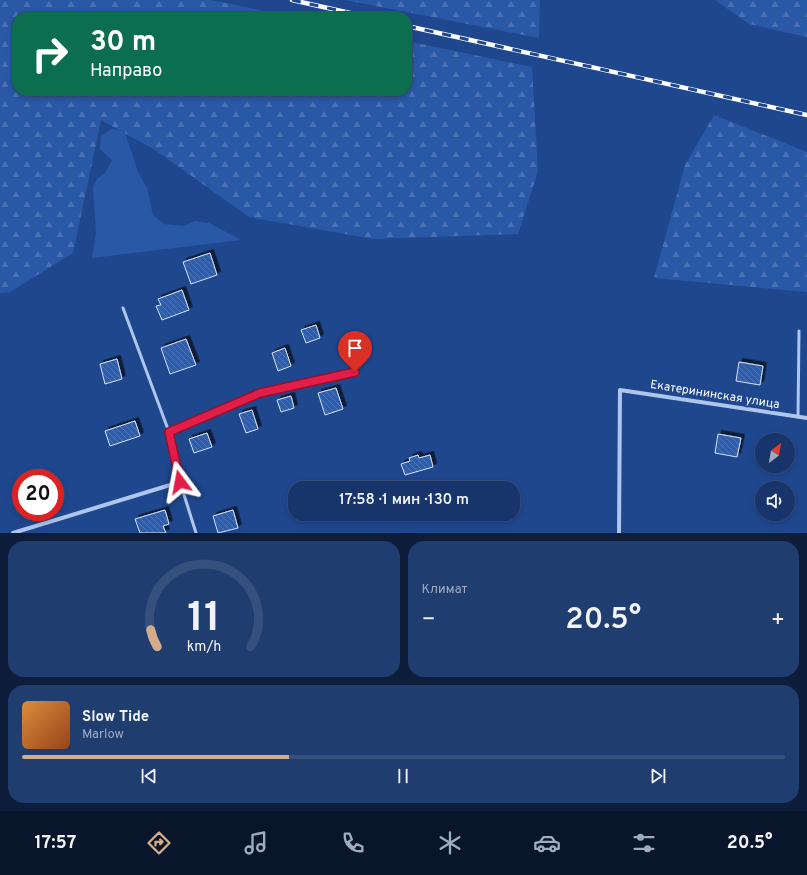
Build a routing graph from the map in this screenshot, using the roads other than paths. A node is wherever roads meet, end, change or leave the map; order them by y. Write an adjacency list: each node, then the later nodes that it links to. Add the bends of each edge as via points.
1 (122, 308): 6 (lane)
2 (799, 331): 4 (lane)
3 (355, 372): 6 (lane, via 260,393)
4 (798, 417): 5 (street, Екатерининская улица); 10 (street, Екатерининская улица, via 620,390)
5 (807, 418)
6 (169, 432): 7 (lane)
7 (180, 482): 8 (street); 9 (lane)
8 (13, 533)
9 (196, 533)
10 (619, 533)

